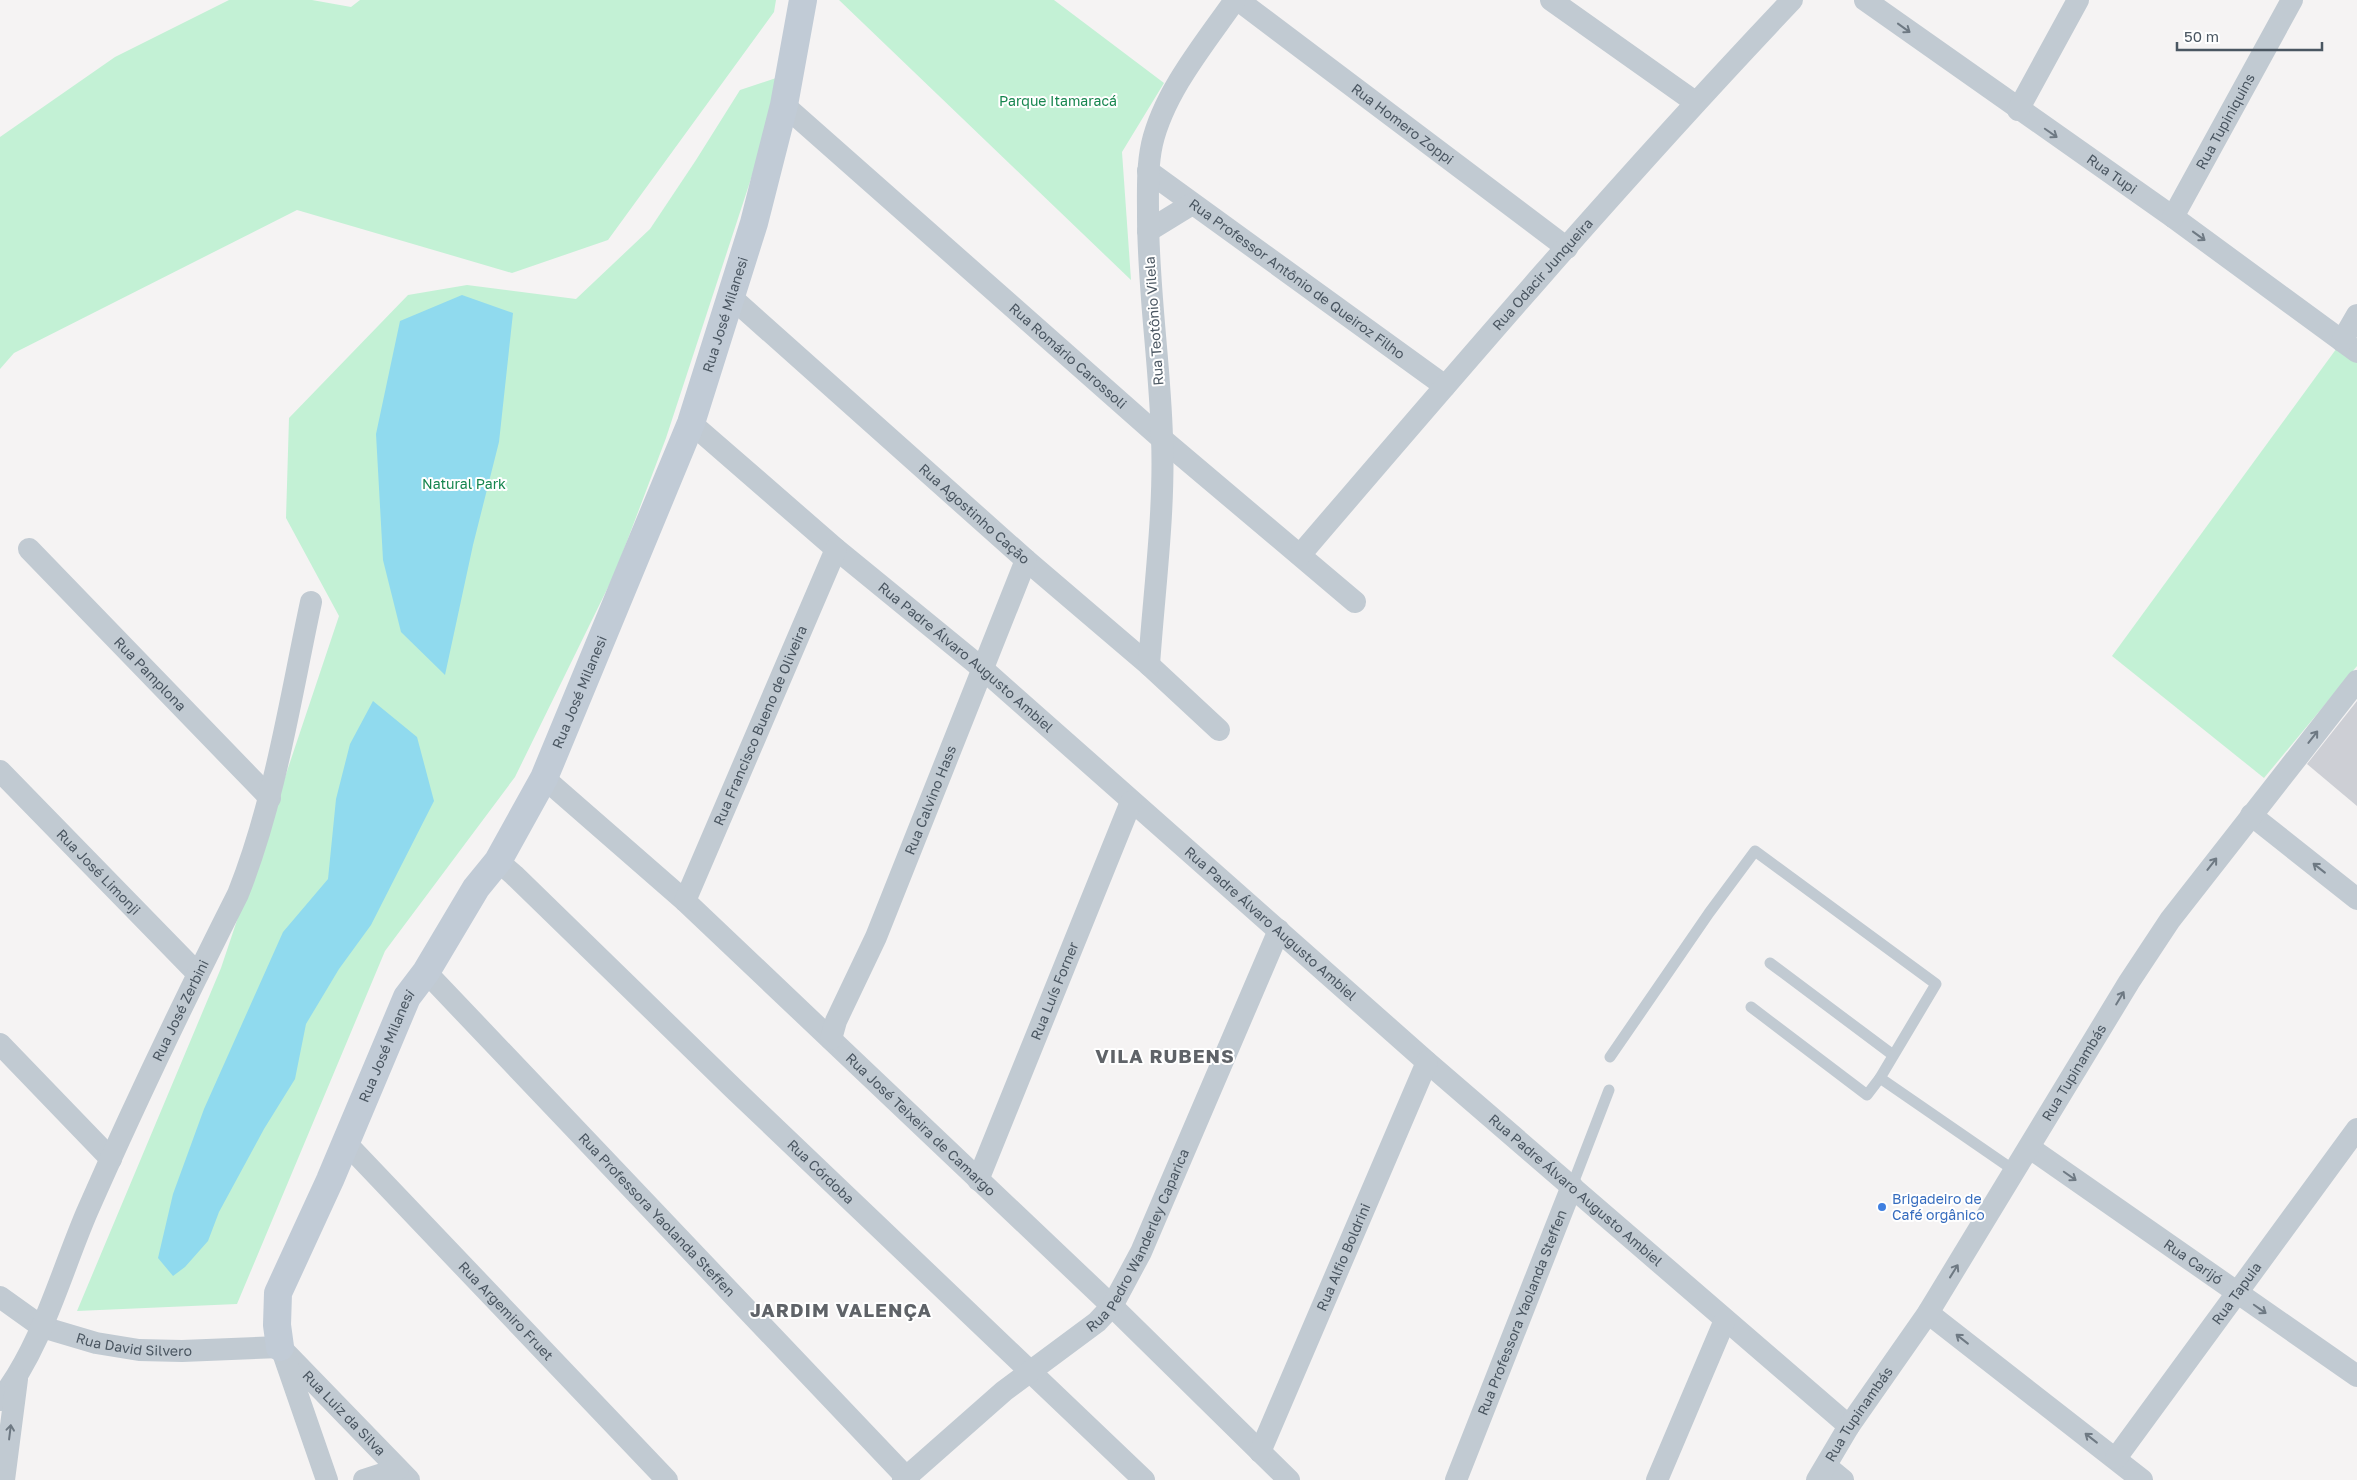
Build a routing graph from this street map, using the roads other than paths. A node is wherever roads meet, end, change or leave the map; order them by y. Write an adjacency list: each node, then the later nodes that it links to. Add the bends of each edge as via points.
1 (803, 0): 9 (street, Rua José Milanesi)
2 (1237, 0): 11 (street, Rua Teotônio Vilela, via 1183,75 1160,119); 15 (street, Rua Homero Zoppi)
3 (1551, 0): 8 (street)
4 (1792, 0): 8 (street, Rua Odacir Junqueira)
5 (1865, 0): 10 (street, Rua Tupi, one-way to 10)
6 (2078, 0): 10 (street)
7 (2292, 0): 13 (street, Rua Tupiniquins)
8 (1694, 102): 15 (street, Rua Odacir Junqueira)
9 (784, 105): 16 (street, Rua José Milanesi); 21 (street, Rua Romário Carossoli)
10 (2018, 110): 13 (street, Rua Tupi, one-way to 13)
11 (1148, 171): 12 (street, Rua Professor Antônio de Queiroz Filho); 14 (street, Rua Teotônio Vilela)
12 (1192, 204): 14 (street); 19 (street, Rua Professor Antônio de Queiroz Filho)
13 (2173, 217): 18 (street, Rua Tupi, one-way to 18)
14 (1148, 231): 21 (street, Rua Teotônio Vilela)
15 (1567, 248): 19 (street, Rua Odacir Junqueira)
16 (731, 297): 20 (street, Rua José Milanesi); 25 (street, Rua Agostinho Cação)
17 (2357, 316): 18 (street)
18 (2350, 346)
19 (1445, 386): 24 (street, Rua Odacir Junqueira)
20 (691, 423): 23 (street, Rua Padre Álvaro Augusto Ambiel); 33 (street, Rua José Milanesi)
21 (1162, 439): 24 (street, Rua Romário Carossoli); 28 (street, Rua Teotônio Vilela)
22 (29, 549): 34 (street, Rua Pamplona)
23 (836, 549): 29 (street, Rua Padre Álvaro Augusto Ambiel); 39 (street, Rua Francisco Bueno de Oliveira)
24 (1300, 555): 27 (street, Rua Romário Carossoli)
25 (1026, 560): 28 (street, Rua Agostinho Cação); 29 (street, Rua Calvino Hass)
26 (311, 602): 34 (street, Rua José Zerbini)
27 (1356, 602)
28 (1149, 665): 31 (street, Rua Agostinho Cação)
29 (984, 670): 35 (street, Rua Padre Álvaro Augusto Ambiel); 45 (street, Rua Calvino Hass, via 876,937 836,1021)
30 (2357, 681): 36 (street, Rua Tupinambás, one-way to 30)
31 (1219, 730)
32 (0, 772): 43 (street, Rua José Limonji)
33 (544, 778): 37 (street, Rua José Milanesi); 39 (street, Rua José Teixeira de Camargo)
34 (270, 798): 43 (street, Rua José Zerbini, via 238,894)
35 (1131, 802): 40 (street, Rua Padre Álvaro Augusto Ambiel); 57 (street, Rua Luís Forner)
36 (2251, 815): 38 (street, one-way to 36); 54 (street, Rua Tupinambás, one-way to 36, via 2170,920)
37 (498, 861): 42 (street, Rua José Milanesi, via 476,888); 66 (street, Rua Córdoba)
38 (2357, 898)
39 (685, 901): 45 (street, Rua José Teixeira de Camargo)
40 (1278, 930): 49 (street, Rua Padre Álvaro Augusto Ambiel); 61 (street, Rua Pedro Wanderley Caparica, via 1141,1252)
41 (1770, 963): 47 (lane)
42 (426, 972): 53 (street, Rua José Milanesi, via 407,997); 75 (street, Rua Professora Yaolanda Steffen)
43 (198, 974): 55 (street, Rua José Zerbini)
44 (1751, 1007): 50 (lane, via 1866,1095)
45 (831, 1039): 57 (street, Rua José Teixeira de Camargo)
46 (0, 1044): 55 (street)
47 (1893, 1055): 48 (lane, via 1936,984 1755,851); 50 (lane)
48 (1610, 1057)
49 (1428, 1062): 58 (street, Rua Padre Álvaro Augusto Ambiel); 71 (street, Rua Alfio Boldrini)
50 (1880, 1078): 56 (lane)
51 (1609, 1090): 58 (lane, Rua Professora Yaolanda Steffen)
52 (2357, 1129): 59 (street, Rua Tapuia)
53 (346, 1143): 65 (street, Rua José Milanesi, via 278,1292 276,1325); 79 (street, Rua Argemiro Fruet)
54 (2030, 1148): 56 (street, Rua Tupinambás); 59 (street, Rua Carijó, one-way to 59)
55 (110, 1160): 64 (street, Rua José Zerbini)
56 (2015, 1171): 62 (street, Rua Tupinambás, one-way to 56)
57 (978, 1180): 61 (street, Rua José Teixeira de Camargo)
58 (1572, 1186): 63 (street, Rua Padre Álvaro Augusto Ambiel); 82 (street, Rua Professora Yaolanda Steffen)
59 (2238, 1293): 67 (street, Rua Carijó, one-way to 67); 72 (street, Rua Tapuia)
60 (0, 1297): 64 (street, Rua David Silvero)
61 (1112, 1306): 66 (street, Rua Pedro Wanderley Caparica, via 1096,1322); 71 (street, Rua José Teixeira de Camargo)
62 (1928, 1313): 70 (street, Rua Tupinambás); 72 (street, one-way to 62)
63 (1725, 1320): 70 (street, Rua Padre Álvaro Augusto Ambiel); 83 (street)
64 (42, 1327): 65 (street, Rua David Silvero, via 96,1343 139,1350); 68 (street, Rua José Zerbini)
65 (280, 1347): 74 (street, Rua Luiz da Silva); 77 (street)
66 (1030, 1371): 75 (street, Rua Pedro Wanderley Caparica); 80 (street, Rua Córdoba)
67 (2357, 1376)
68 (17, 1379): 69 (street, Rua José Zerbini); 76 (street, one-way to 68)
69 (0, 1400)
70 (1849, 1426): 73 (street, Rua Tupinambás)
71 (1260, 1452): 81 (street, Rua José Teixeira de Camargo)
72 (2116, 1458): 85 (street)
73 (1821, 1473): 84 (street)
74 (404, 1474): 78 (street)
75 (906, 1479)
76 (4, 1480)
77 (327, 1480)
78 (364, 1480)
79 (667, 1480)
80 (1144, 1480)
81 (1289, 1480)
82 (1456, 1480)
83 (1657, 1480)
84 (1843, 1480)
85 (2142, 1480)

